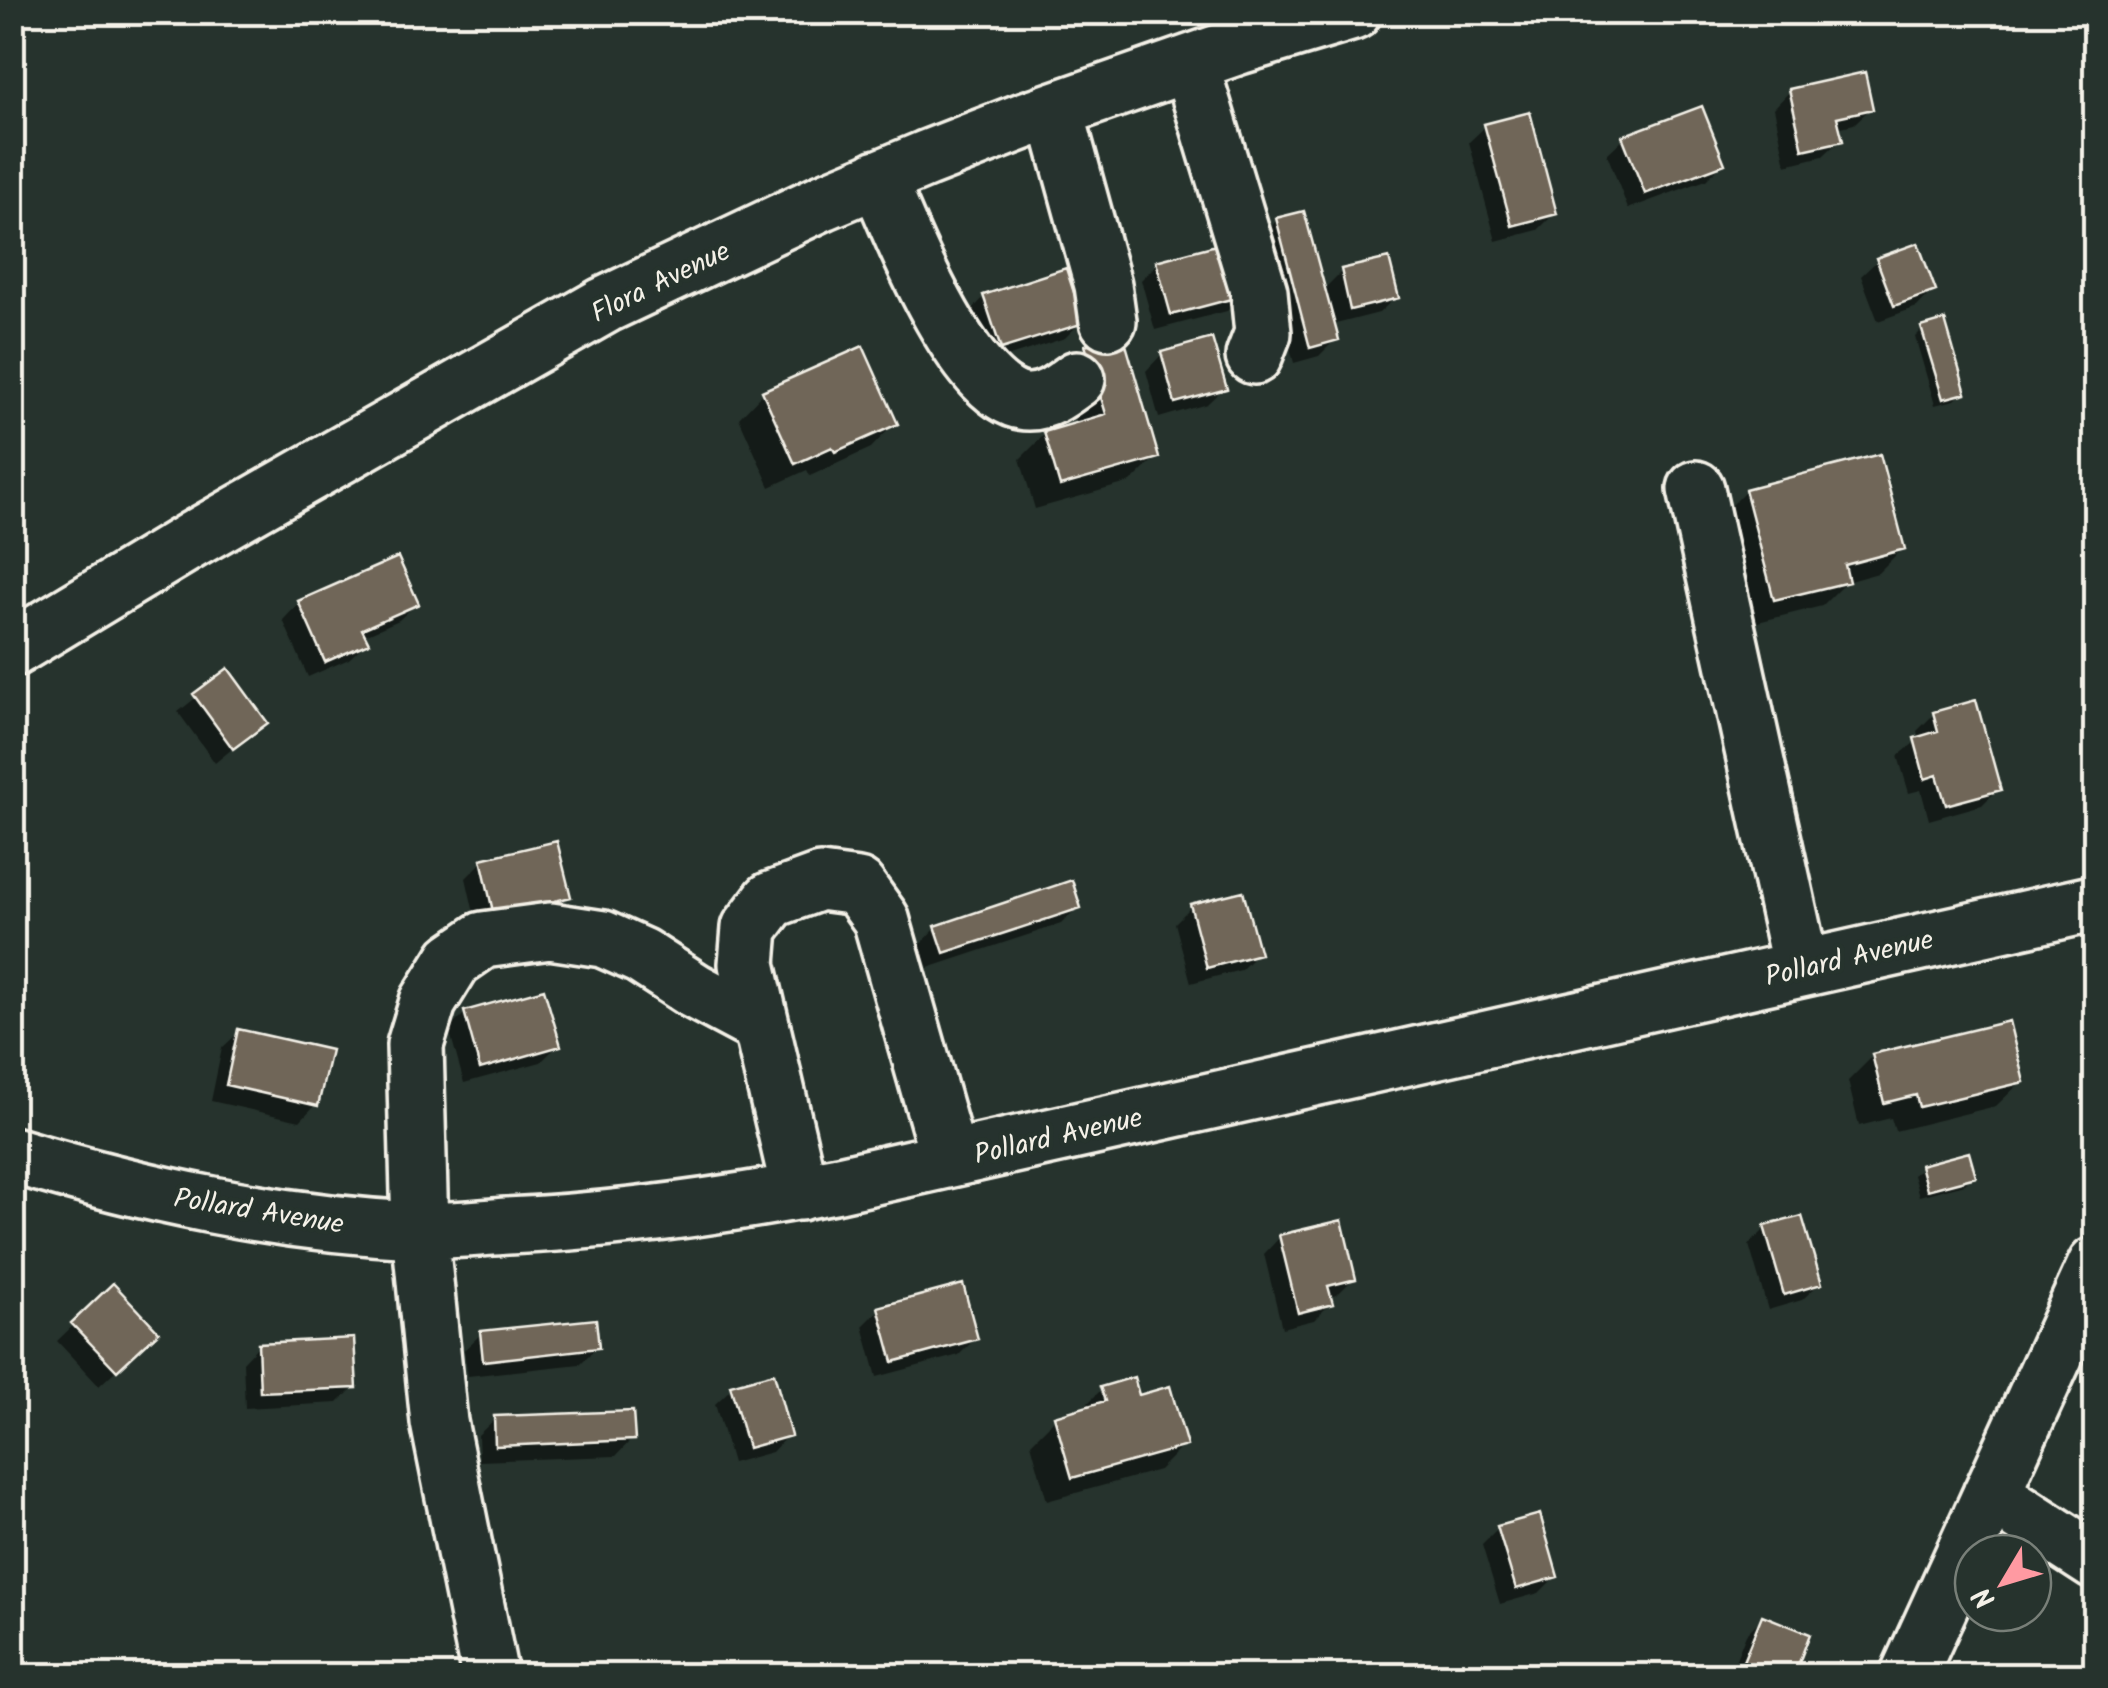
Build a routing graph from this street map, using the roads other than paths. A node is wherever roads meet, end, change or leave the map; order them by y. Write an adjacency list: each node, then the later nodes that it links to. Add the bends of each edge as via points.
1 (1353, 12): 2 (street, Flora Avenue)
2 (1190, 63): 3 (street, Flora Avenue); 6 (street, via 1260,292 1263,333)
3 (1055, 110): 4 (street, Flora Avenue); 5 (street)
4 (878, 178): 7 (street, via 942,316 998,393 1028,402 1056,395); 9 (street, Flora Avenue, via 606,305)
5 (1108, 320)
6 (1254, 356)
7 (1077, 379)
8 (1696, 490): 11 (street)
9 (12, 649)
10 (2096, 903): 11 (street, Pollard Avenue)
11 (1800, 968): 14 (street, Pollard Avenue)
12 (762, 1026): 14 (street, via 747,964 750,928 771,900 820,882 858,886 881,919); 15 (street); 16 (street, via 603,939 550,931 482,940 454,960 428,1002 415,1045)
13 (12, 1155): 16 (street, Pollard Avenue, via 221,1209)
14 (949, 1159): 15 (street, Pollard Avenue)
15 (800, 1192): 16 (street, Pollard Avenue, via 584,1222)
16 (420, 1231): 20 (street, via 439,1422)
17 (2096, 1265): 18 (street)
18 (1991, 1494): 19 (street); 21 (street)
19 (2096, 1562)
20 (490, 1676)
21 (1908, 1676)

